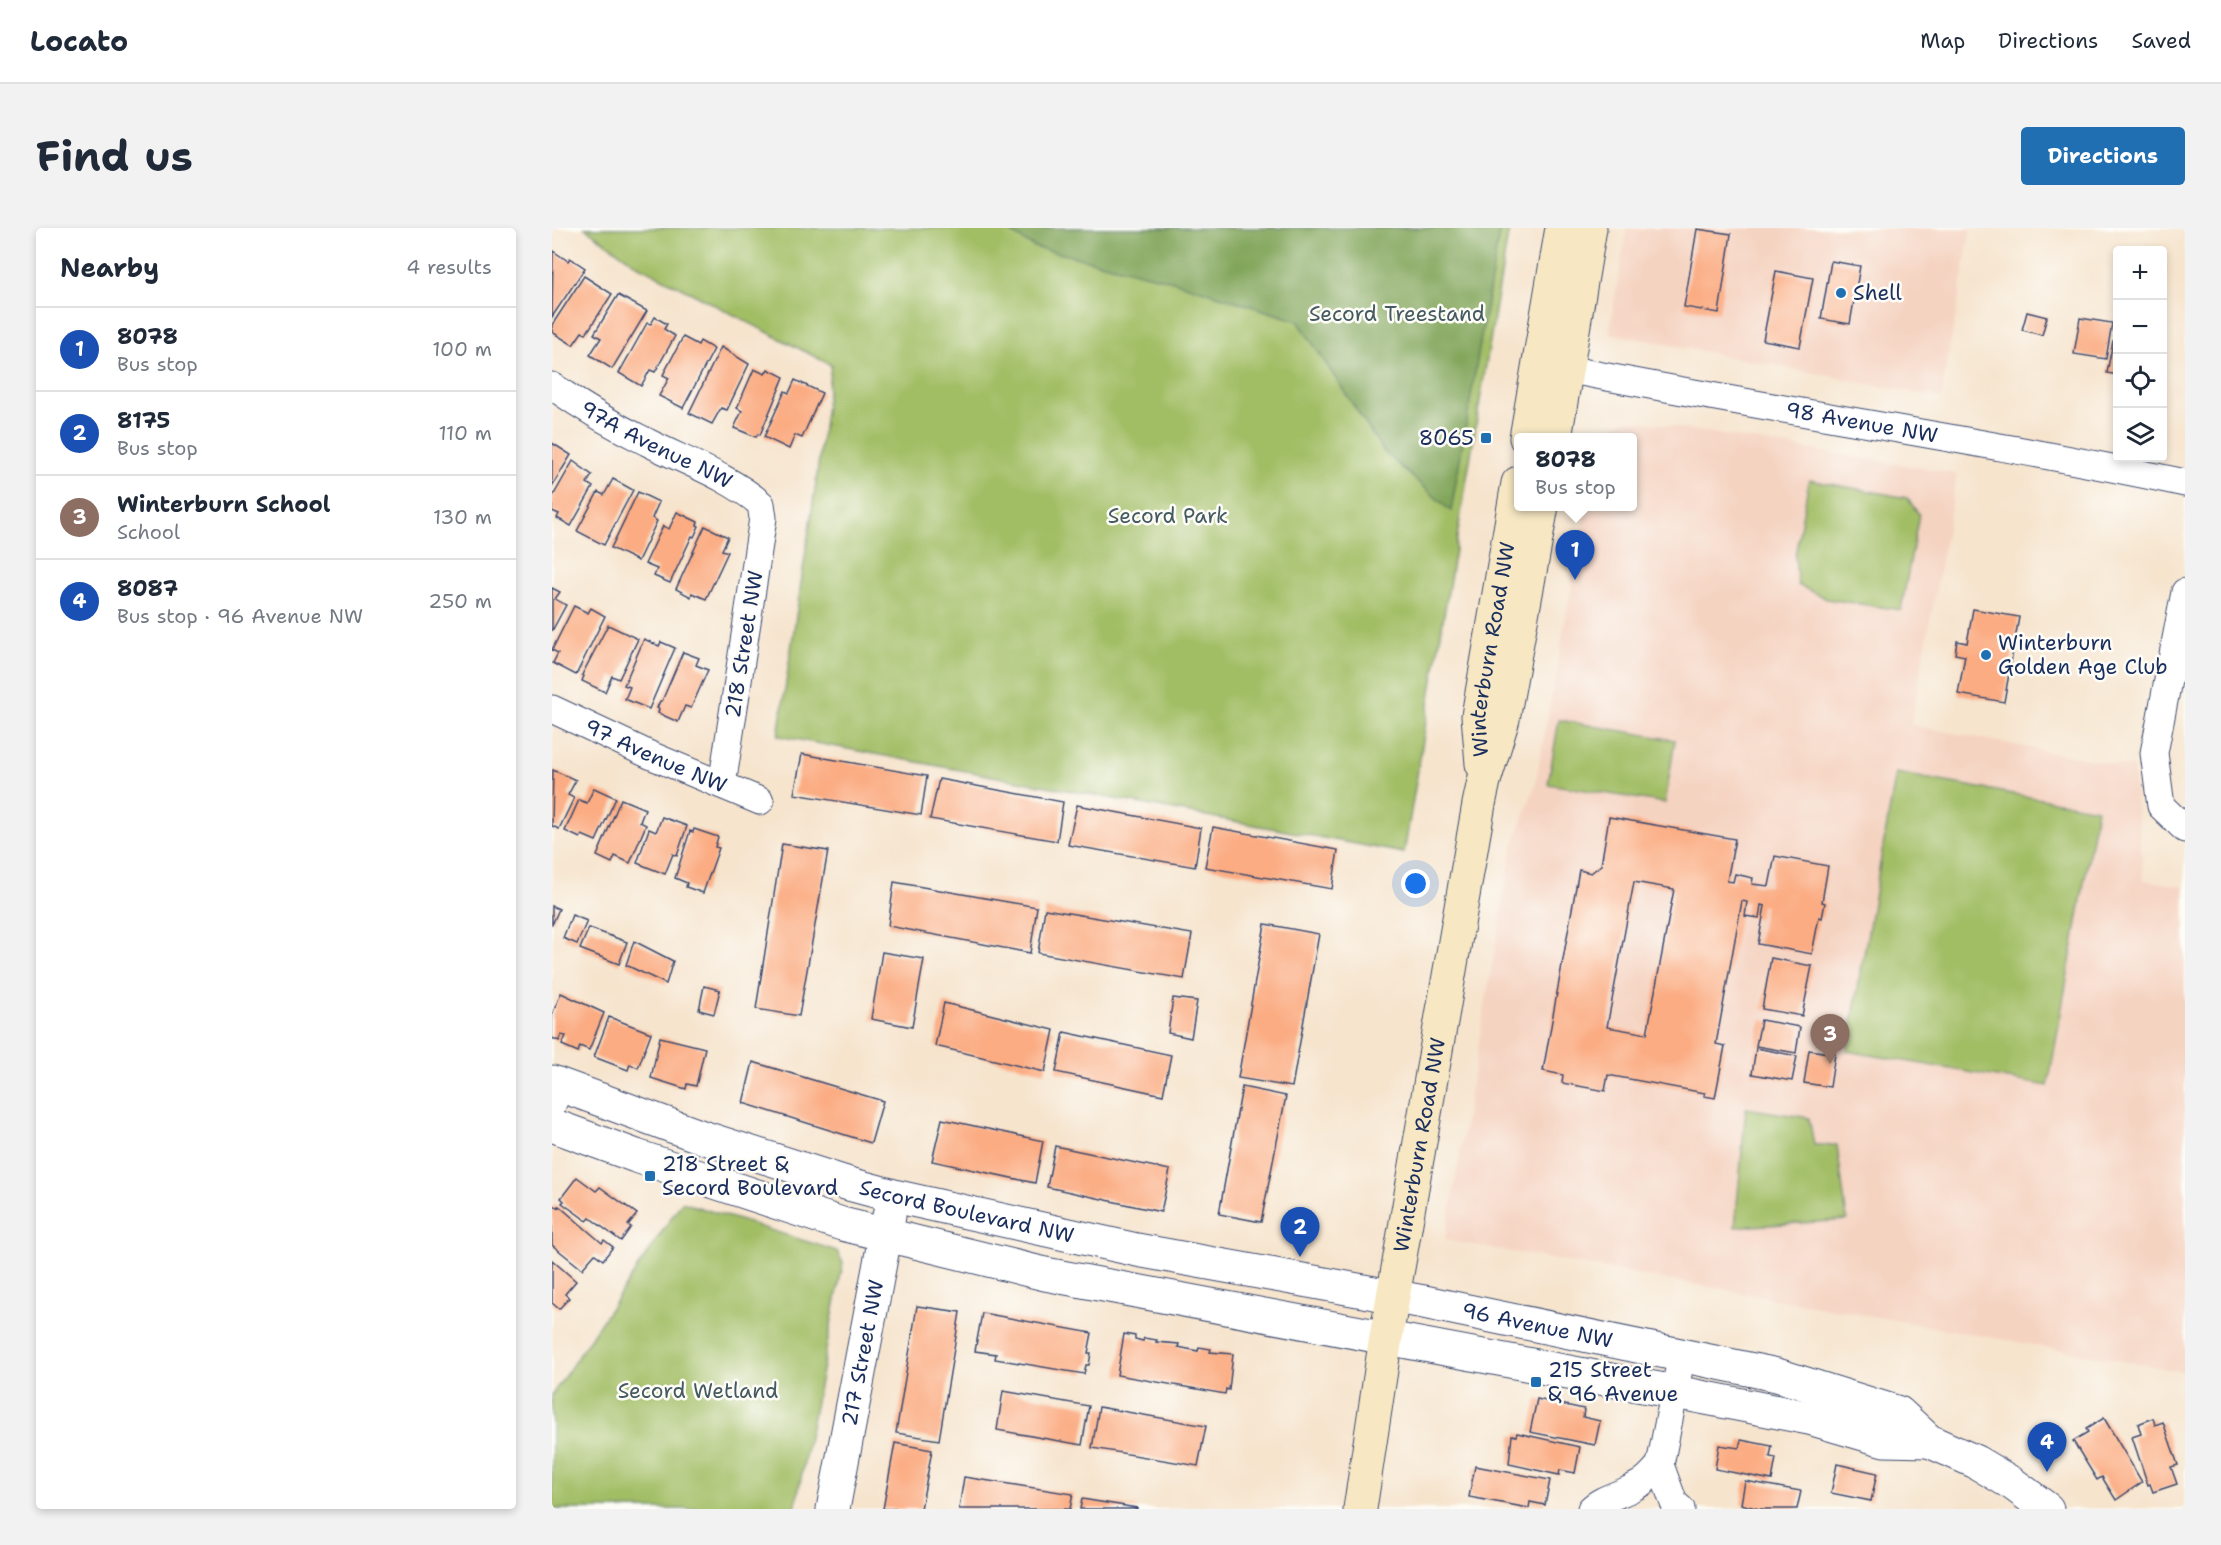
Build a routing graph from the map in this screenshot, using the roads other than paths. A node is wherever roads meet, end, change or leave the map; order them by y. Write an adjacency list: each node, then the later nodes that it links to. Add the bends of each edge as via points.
1 (1562, 228): 3 (main road)
2 (1590, 228): 3 (main road)
3 (1552, 366): 5 (main road); 6 (main road); 7 (street, 98 Avenue NW)
4 (552, 386): 8 (street, 97A Avenue NW, via 580,406 647,442 742,488)
5 (1528, 433)
6 (1555, 433)
7 (2185, 483)
8 (761, 504): 14 (street, 218 Street NW, via 763,518)
9 (1514, 506): 13 (main road, Winterburn Road NW, via 1478,716)
10 (1541, 511): 13 (main road, Winterburn Road NW, via 1503,719)
11 (2185, 592): 16 (street, via 2154,753 2161,806)
12 (552, 709): 14 (street, 97 Avenue NW)
13 (1484, 781): 21 (main road, Winterburn Road NW)
14 (722, 785): 15 (street, 97 Avenue NW)
15 (759, 801)
16 (2185, 829)
17 (555, 1091): 19 (street, Secord Boulevard NW)
18 (552, 1125): 20 (street, Secord Boulevard NW, via 697,1177)
19 (894, 1196): 20 (street, 217 Street NW); 21 (street, Secord Boulevard NW, via 1137,1250)
20 (885, 1236): 22 (street, Secord Boulevard NW, via 1045,1274); 27 (street, 217 Street NW)
21 (1393, 1296): 22 (main road, Winterburn Road NW); 23 (street, 96 Avenue NW)
22 (1386, 1337): 24 (street, 96 Avenue NW); 28 (main road, Winterburn Road NW)
23 (1682, 1354): 24 (street); 25 (street, 96 Avenue NW, via 1777,1375 1899,1413)
24 (1675, 1392): 25 (street, 96 Avenue NW, via 1809,1418 1884,1440); 26 (street)
25 (1929, 1441): 31 (street, 96 Avenue NW, via 1976,1462)
26 (1660, 1465): 29 (street, via 1634,1488); 30 (street)
27 (833, 1509)
28 (1360, 1509)
29 (1591, 1509)
30 (1680, 1509)
31 (2047, 1509)

